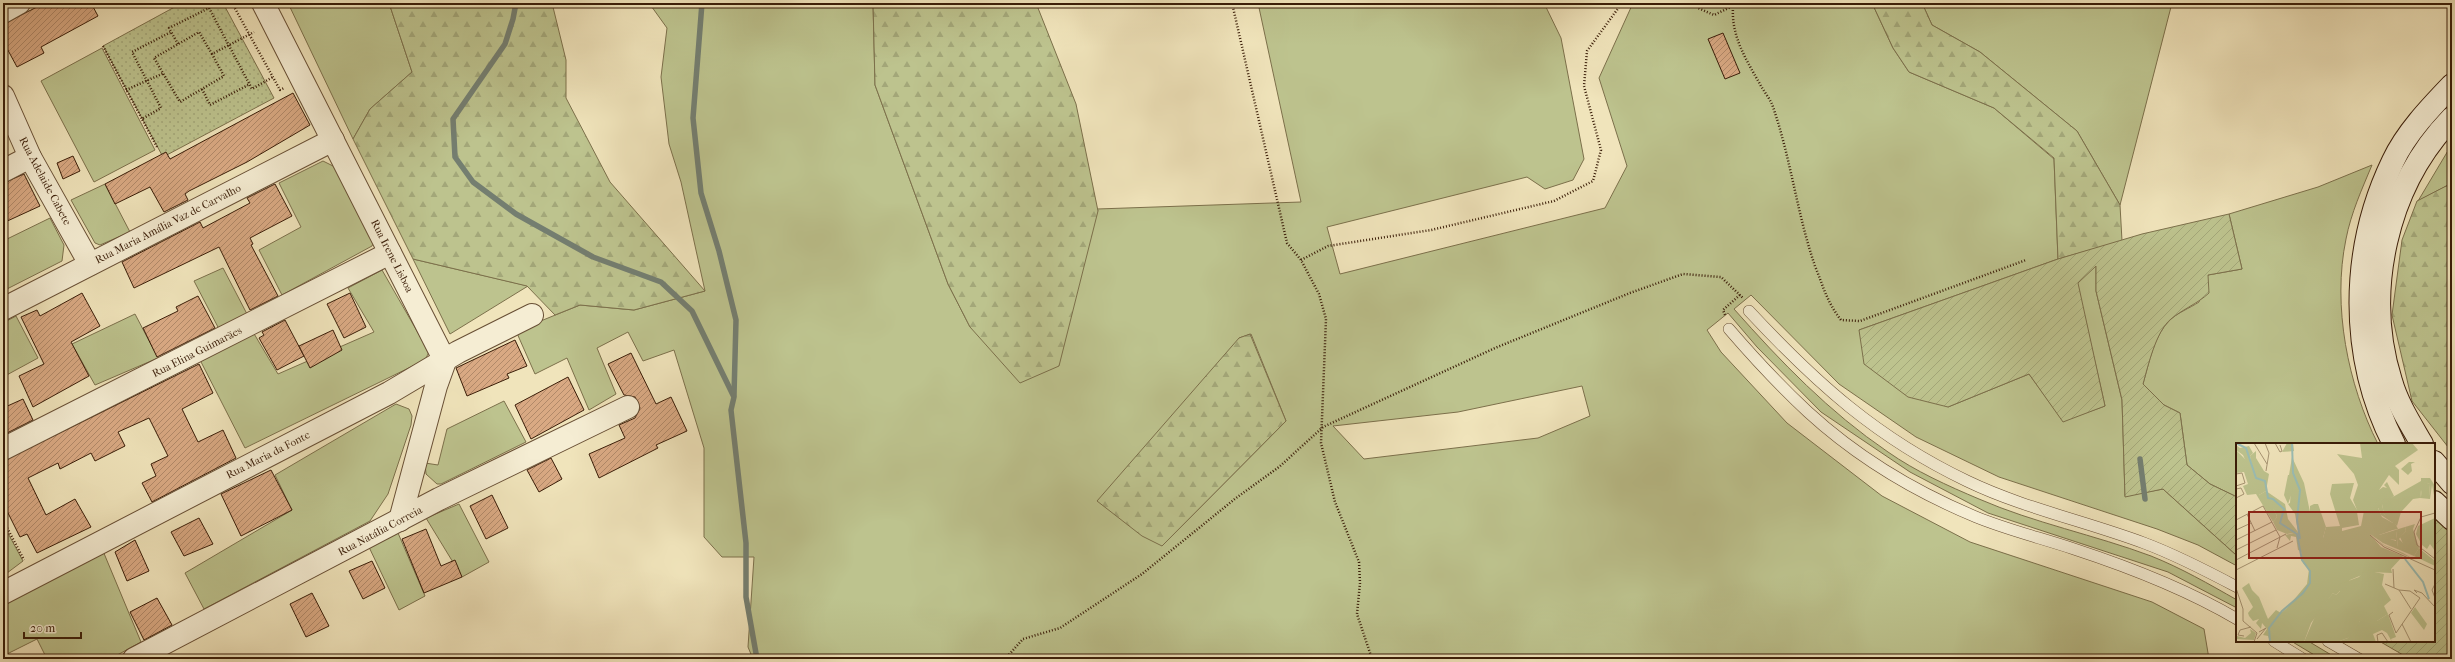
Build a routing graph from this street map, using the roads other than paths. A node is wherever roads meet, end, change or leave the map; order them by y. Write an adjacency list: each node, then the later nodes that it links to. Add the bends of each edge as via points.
1 (19, 3): 3 (street)
2 (263, 3): 7 (street, Rua Irene Lisboa)
3 (3, 12)
4 (2452, 85): 18 (street, via 2426,112 2393,160 2366,238 2359,292 2361,335 2369,378 2384,425)
5 (3, 96): 8 (street, Rua Adelaide Cabete)
6 (2452, 118): 19 (street, via 2417,164 2388,234 2382,265 2379,302 2381,331 2391,382)
7 (333, 140): 10 (street, Rua Irene Lisboa); 11 (street, Rua Maria Amália Vaz de Carvalho)
8 (30, 157): 9 (street); 11 (street, Rua Adelaide Cabete)
9 (3, 171)
10 (390, 253): 16 (street, Rua Irene Lisboa); 20 (street, Rua Elina Guimarães)
11 (90, 264): 12 (street, Rua Maria Amália Vaz de Carvalho)
12 (3, 309)
13 (1749, 311): 26 (lane, via 1794,359 1838,400 1904,448 1967,482 2039,510 2145,544 2204,569)
14 (532, 315): 16 (street, Rua Maria da Fonte)
15 (1729, 329): 28 (lane, via 1761,366 1809,413 1870,460 1934,498 2015,532 2130,569 2192,594)
16 (445, 361): 25 (street); 27 (street, Rua Maria da Fonte, via 389,393)
17 (628, 407): 25 (street, Rua Natália Correia)
18 (2393, 443)
19 (2422, 443)
20 (3, 449)
21 (2435, 463): 22 (street)
22 (2452, 483)
23 (2435, 503): 24 (street)
24 (2452, 519)
25 (400, 520): 31 (street, Rua Natália Correia)
26 (2236, 586)
27 (3, 593)
28 (2236, 618)
29 (2276, 642): 32 (lane)
30 (2330, 642): 33 (lane)
31 (134, 659)
32 (2303, 659)
33 (2359, 659)

